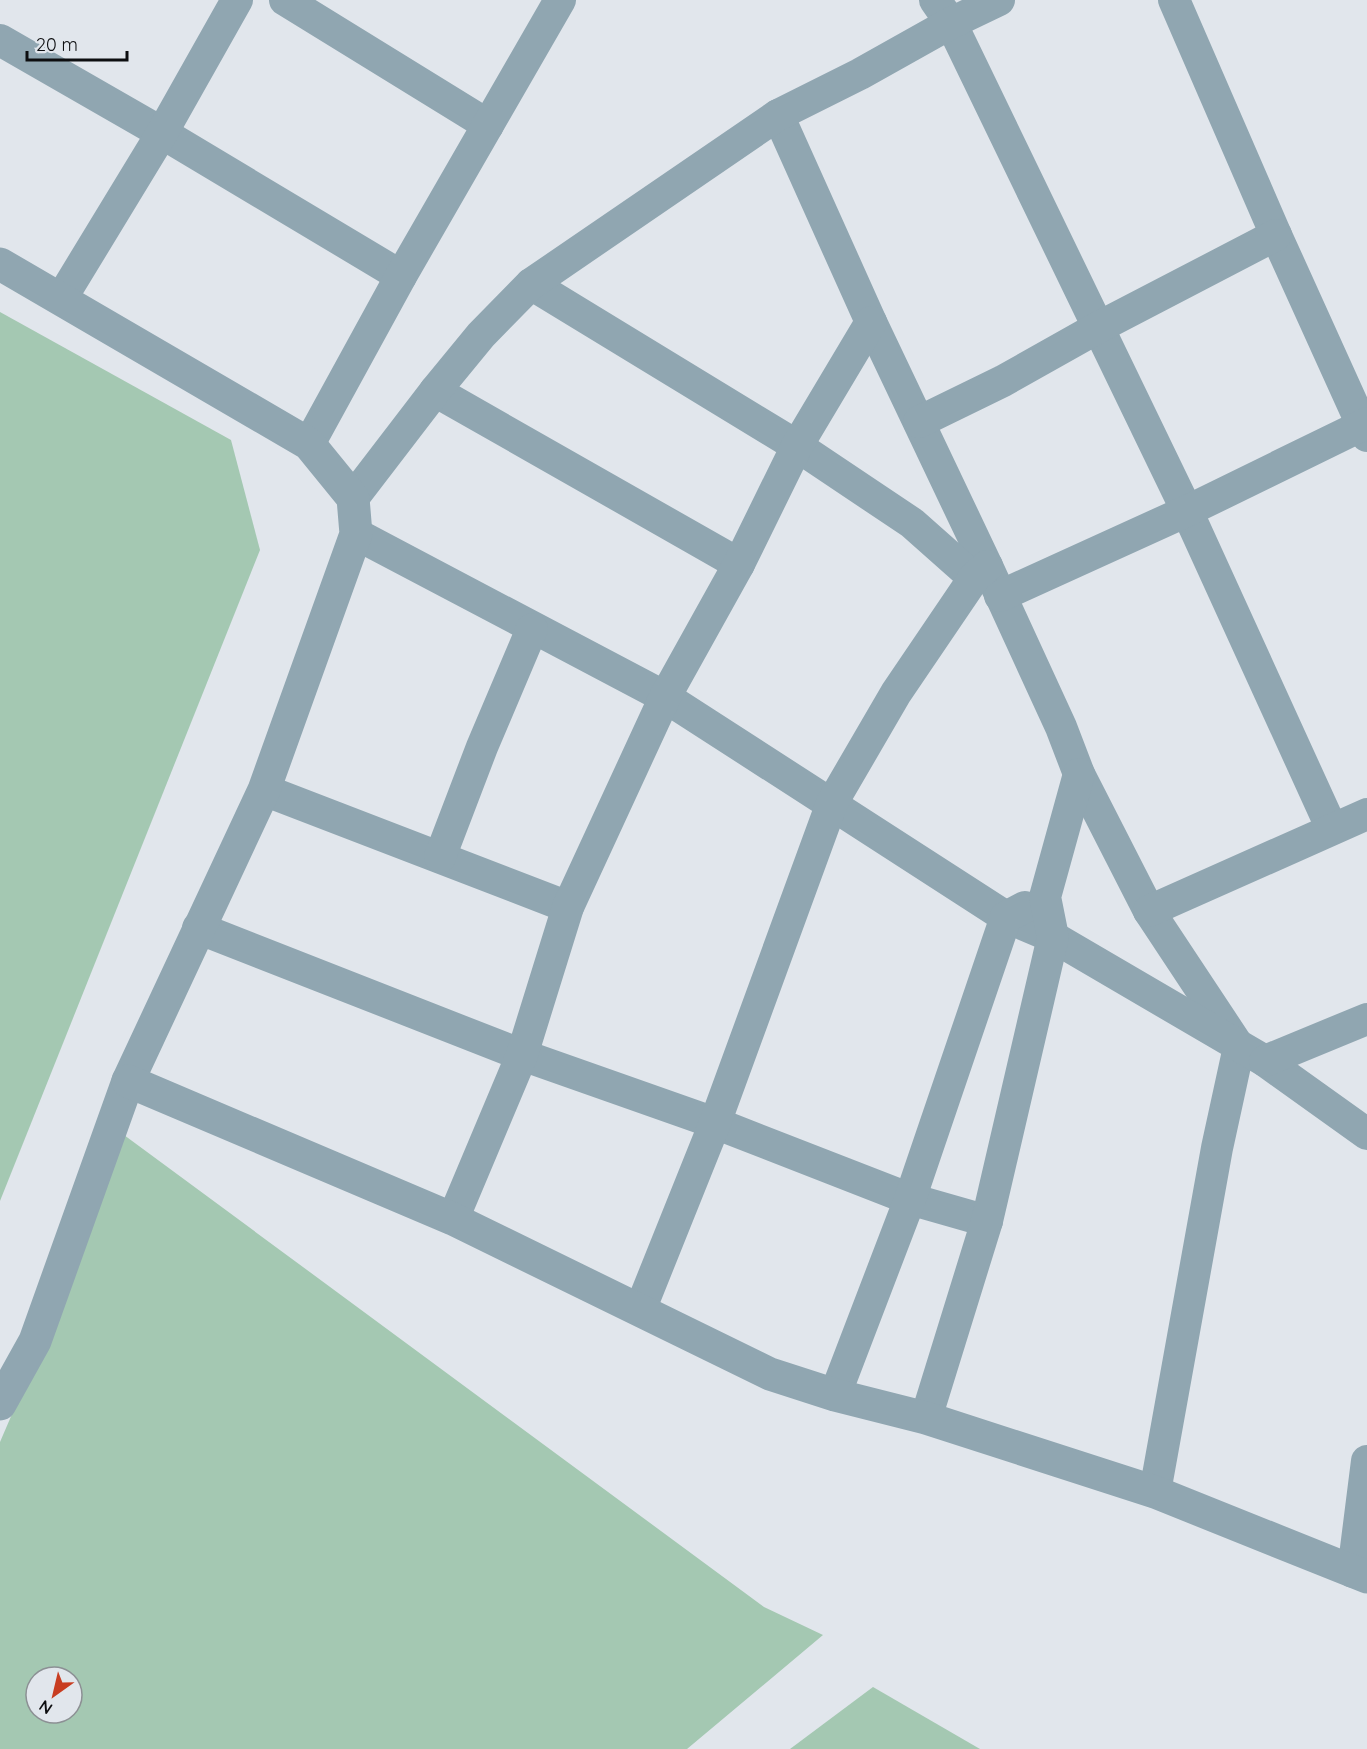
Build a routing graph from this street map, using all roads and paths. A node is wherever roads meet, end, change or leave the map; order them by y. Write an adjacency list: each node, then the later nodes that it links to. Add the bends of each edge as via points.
1 (237, 0): 10 (street)
2 (285, 0): 9 (street)
3 (560, 0): 9 (street)
4 (999, 0): 6 (street)
5 (1174, 0): 11 (street)
6 (943, 11): 8 (street, via 860,74); 17 (street)
7 (0, 40): 10 (street)
8 (777, 116): 14 (street); 16 (street)
9 (488, 125): 13 (street)
10 (162, 133): 13 (street); 15 (street)
11 (1276, 235): 17 (street); 20 (street)
12 (0, 264): 15 (street)
13 (401, 276): 21 (street)
14 (531, 284): 18 (street, via 481,335); 22 (street)
15 (61, 299): 21 (street)
16 (871, 322): 19 (street); 22 (street)
17 (1099, 327): 19 (street); 24 (street)
18 (435, 391): 23 (street); 26 (street)
19 (919, 422): 27 (street)
20 (1366, 429): 24 (street)
21 (309, 444): 23 (street)
22 (797, 446): 26 (street); 27 (street)
23 (352, 498): 25 (street)
24 (1187, 511): 28 (street); 35 (street)
25 (356, 534): 29 (street); 32 (street)
26 (739, 564): 30 (street)
27 (981, 572): 28 (street); 33 (street, via 896,693)
28 (1000, 596): 31 (street)
29 (532, 629): 30 (street); 36 (street)
30 (664, 697): 33 (street); 38 (street)
31 (1079, 774): 37 (street); 39 (street)
32 (264, 790): 36 (street); 41 (street)
33 (832, 803): 40 (street); 47 (street)
34 (1367, 814): 35 (street)
35 (1332, 829): 39 (street)
36 (440, 857): 38 (street)
37 (1045, 897): 40 (street); 42 (street)
38 (568, 907): 45 (street)
39 (1149, 911): 44 (street)
40 (1006, 916): 42 (street); 49 (street)
41 (198, 928): 45 (street); 46 (street)
42 (1053, 937): 44 (street); 51 (street)
43 (1367, 1019): 44 (street)
44 (1252, 1054): 48 (street); 57 (street, via 1217,1148)
45 (522, 1055): 47 (street); 50 (street)
46 (128, 1081): 50 (street); 54 (street, via 35,1341)
47 (715, 1123): 49 (street); 52 (street)
48 (1367, 1134)
49 (910, 1198): 51 (street); 53 (street)
50 (453, 1219): 52 (street)
51 (987, 1221): 55 (street)
52 (640, 1311): 53 (street, via 770,1374)
53 (835, 1395): 55 (street)
54 (0, 1404)
55 (926, 1418): 57 (street)
56 (1367, 1461): 58 (street)
57 (1155, 1492): 58 (street)
58 (1360, 1575)

